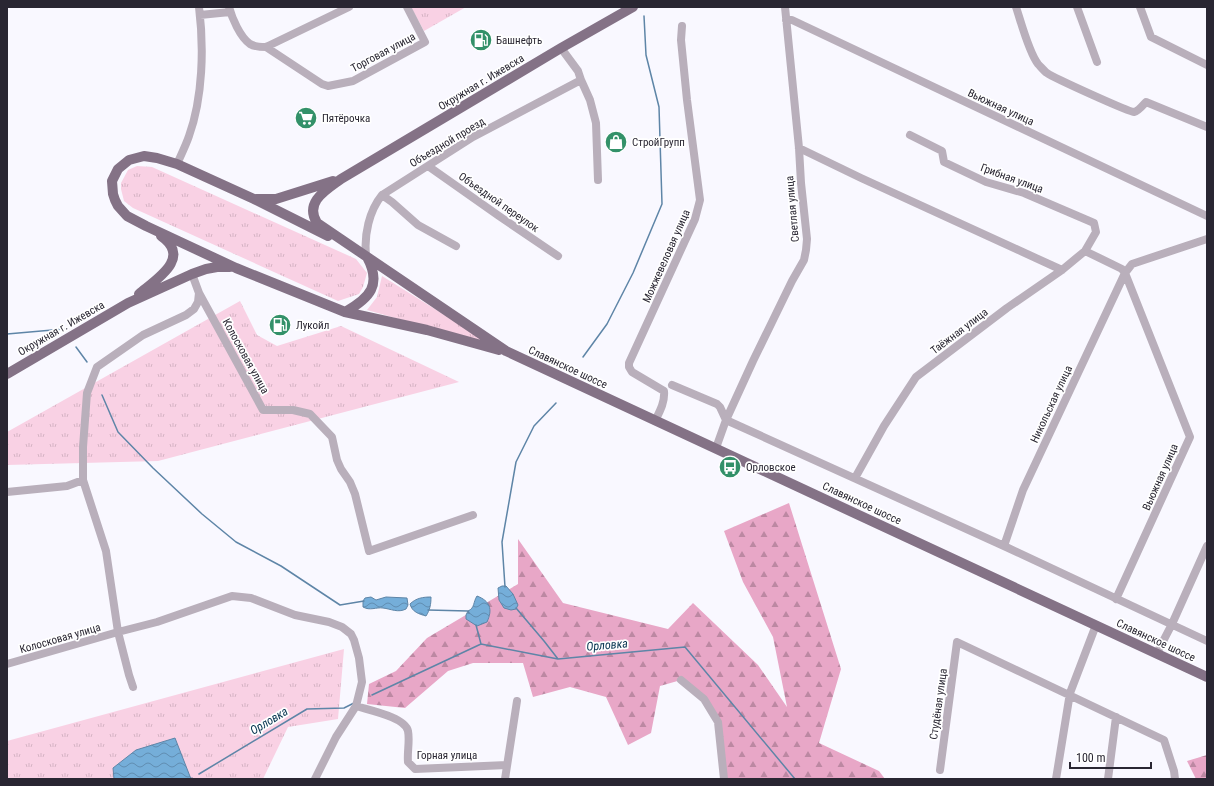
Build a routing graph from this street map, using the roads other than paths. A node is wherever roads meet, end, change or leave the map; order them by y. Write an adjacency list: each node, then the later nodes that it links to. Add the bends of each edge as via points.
1 (349, 7): 13 (street)
2 (406, 7): 13 (street, Торговая улица, via 425,42 353,81 328,86 322,84)
3 (633, 7): 14 (main road, Окружная г. Ижевска)
4 (785, 7): 11 (street, Светлая улица)
5 (1016, 7): 18 (street, via 1033,55 1048,73 1130,111 1135,112 1146,102)
6 (1077, 7): 15 (street)
7 (1140, 7): 16 (street, via 1151,37)
8 (229, 10): 10 (street); 13 (street, Торговая улица, via 245,39 257,47)
9 (199, 11): 10 (street); 21 (street, via 202,35 198,100 189,135)
10 (211, 11)
11 (786, 20): 20 (street, Светлая улица); 27 (street, Вьюжная улица, via 792,20)
12 (682, 26): 45 (street, Можжевеловая улица, via 686,92 700,200 695,219 629,363 632,372 664,391 665,397)
13 (266, 47)
14 (561, 48): 17 (street); 23 (main road, Окружная г. Ижевска)
15 (1097, 62)
16 (1207, 65)
17 (582, 80): 22 (street, Объездной проезд, via 474,137); 24 (street, via 596,123)
18 (1207, 127)
19 (910, 135): 28 (street, Грибная улица, via 942,151 944,162 986,182 1024,193)
20 (799, 148): 36 (street); 46 (street, Светлая улица, via 807,239 804,260)
21 (177, 164): 26 (main road); 29 (main road, via 151,157 136,157 123,164 114,175 112,194 118,206 127,216)
22 (428, 166): 25 (street, Объездной проезд); 34 (street, Объездной переулок)
23 (340, 178): 26 (main road, Окружная г. Ижевска, via 276,199); 33 (main road, Окружная г. Ижевска, via 318,198 313,210 314,217 318,223)
24 (598, 180)
25 (382, 195): 31 (street, via 418,225); 33 (street, Объездной проезд, via 374,204 366,231)
26 (254, 199): 33 (main road)
27 (1207, 216)
28 (1094, 223): 32 (street, Таёжная улица, via 1096,232)
29 (146, 226): 35 (main road, Славянское шоссе); 40 (main road, Окружная г. Ижевска, via 169,242 173,256 165,273)
30 (1207, 239): 37 (street, via 1132,264)
31 (456, 246)
32 (1085, 251): 36 (street, Таёжная улица); 37 (street, via 1122,269)
33 (366, 255): 41 (main road, via 374,276 372,289 365,300); 42 (main road, Славянское шоссе)
34 (558, 256)
35 (236, 268): 38 (main road, Окружная г. Ижевска, via 217,267); 41 (main road, Славянское шоссе)
36 (1062, 270): 48 (street, Таёжная улица, via 916,377 884,426)
37 (1125, 273): 52 (street, Никольская улица, via 1022,490); 54 (street, Вьюжная улица, via 1190,437)
38 (192, 274): 39 (street, Колосковая улица); 40 (main road, Окружная г. Ижевска)
39 (199, 293): 49 (street, Колосковая улица, via 194,309 186,315 143,336 97,368 87,393); 51 (street, Колосковая улица, via 263,410 293,410 310,414 332,437 337,460 355,494 369,551)
40 (128, 303): 43 (main road, Окружная г. Ижевска)
41 (345, 312): 42 (main road, Славянское шоссе, via 427,330)
42 (506, 352): 45 (main road, Славянское шоссе)
43 (7, 374)
44 (672, 384): 46 (street, via 717,404)
45 (655, 420): 47 (main road, Славянское шоссе)
46 (726, 420): 47 (street, Светлая улица); 48 (street)
47 (716, 448): 56 (main road, Славянское шоссе)
48 (855, 478): 52 (street)
49 (83, 480): 50 (street, via 67,486); 57 (street, Колосковая улица, via 106,551)
50 (7, 492)
51 (473, 515)
52 (1004, 546): 54 (street)
53 (1207, 546): 55 (street)
54 (1116, 599): 55 (street)
55 (1172, 624): 58 (street); 59 (street)
56 (1096, 625): 59 (main road, Славянское шоссе); 64 (street)
57 (118, 632): 60 (street, Колосковая улица); 63 (street); 66 (street, Колосковая улица, via 157,622 232,596 251,598 295,615 336,624 351,634 359,658 362,682)
58 (1207, 641)
59 (1157, 654): 61 (main road, Славянское шоссе)
60 (7, 664)
61 (1207, 677)
62 (680, 680): 72 (street, via 704,699 718,722)
63 (133, 687)
64 (1070, 695): 67 (street); 69 (street, Студёная улица, via 957,642); 73 (street)
65 (517, 701): 68 (street)
66 (356, 706): 68 (street, Горная улица, via 395,718 404,724 408,731 408,762 415,769); 70 (street)
67 (1116, 717): 74 (street); 75 (street, via 1164,740)
68 (507, 765): 71 (street)
69 (940, 770)
70 (315, 779)
71 (505, 779)
72 (724, 779)
73 (1056, 779)
74 (1108, 779)
75 (1175, 779)

